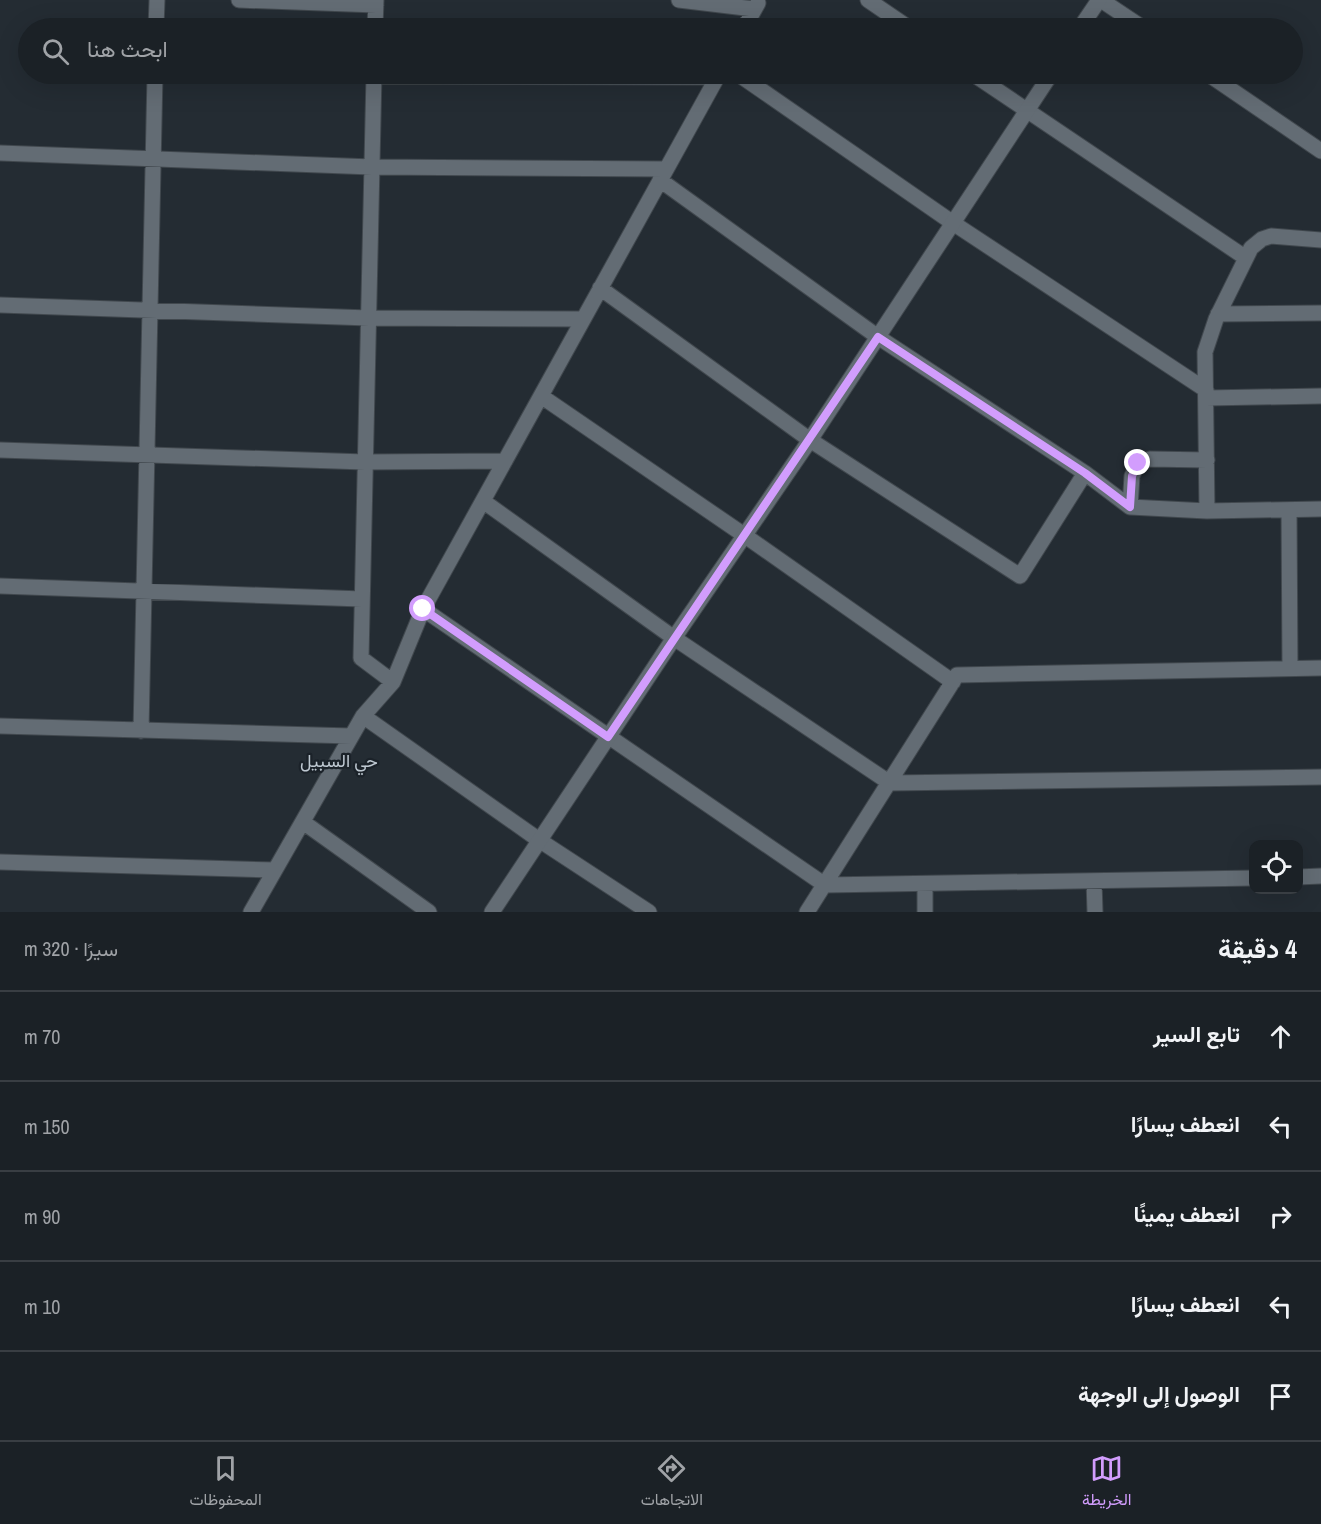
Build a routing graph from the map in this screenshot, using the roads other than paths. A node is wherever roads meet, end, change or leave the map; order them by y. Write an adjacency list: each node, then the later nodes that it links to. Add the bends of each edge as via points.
1 (157, 0): 8 (street)
2 (239, 0): 6 (street)
3 (679, 0): 7 (street)
4 (868, 0): 11 (street)
5 (1100, 0): 12 (street); 13 (street)
6 (376, 3): 9 (street)
7 (757, 4): 10 (street)
8 (156, 18)
9 (375, 18)
10 (749, 18)
11 (894, 18)
12 (1087, 18)
13 (1128, 18)
14 (155, 84): 24 (street)
15 (374, 84): 25 (street)
16 (713, 84): 26 (street)
17 (752, 84): 27 (street)
18 (988, 84): 21 (street)
19 (1045, 84): 21 (street)
20 (1223, 84): 22 (street)
21 (1027, 111): 27 (street); 29 (street)
22 (1321, 150)
23 (0, 153): 24 (street)
24 (153, 159): 25 (street); 32 (street)
25 (372, 167): 26 (street); 35 (street)
26 (663, 175): 30 (street); 37 (street)
27 (953, 223): 37 (street); 38 (street)
28 (1321, 240): 29 (street, via 1271,236 1251,248)
29 (1246, 258): 34 (street)
30 (600, 288): 36 (street); 41 (street)
31 (0, 305): 32 (street)
32 (150, 310): 35 (street); 43 (street)
33 (1321, 313): 34 (street)
34 (1218, 314): 38 (street, via 1205,352)
35 (369, 318): 36 (street); 46 (street)
36 (583, 319): 39 (street)
37 (878, 337): 41 (street); 47 (street)
38 (1206, 394): 40 (street); 45 (street)
39 (540, 396): 44 (street); 53 (street)
40 (1321, 396)
41 (810, 440): 47 (street, via 1020,576); 53 (street)
42 (0, 450): 43 (street)
43 (147, 455): 46 (street); 55 (street)
44 (505, 460): 46 (street); 48 (street)
45 (1207, 460): 49 (street, via 1150,459 1138,463 1132,476); 52 (street)
46 (366, 462): 56 (street)
47 (1085, 473): 49 (street)
48 (483, 501): 57 (street); 58 (street)
49 (1130, 507): 52 (street)
50 (1321, 509): 51 (street)
51 (1288, 510): 52 (street); 59 (street)
52 (1207, 511)
53 (744, 535): 58 (street); 62 (street)
54 (0, 586): 55 (street)
55 (144, 591): 56 (street); 65 (street)
56 (362, 599): 61 (street, via 361,658)
57 (423, 609): 61 (street); 67 (street)
58 (674, 638): 67 (street); 69 (street)
59 (1290, 668): 60 (street); 62 (street, via 957,675)
60 (1321, 668)
61 (393, 682): 63 (street)
62 (953, 682): 69 (street)
63 (363, 716): 66 (street); 71 (street)
64 (0, 726): 65 (street)
65 (141, 731): 66 (street)
66 (351, 736): 70 (street)
67 (608, 737): 71 (street); 79 (street)
68 (1321, 777): 69 (street)
69 (890, 783): 79 (street)
70 (303, 822): 73 (street); 81 (street)
71 (539, 840): 82 (street); 83 (street)
72 (0, 862): 73 (street)
73 (275, 870): 80 (street)
74 (1321, 876): 75 (street)
75 (1303, 877)
76 (1249, 878): 77 (street)
77 (1094, 881): 78 (street); 86 (street)
78 (925, 884): 79 (street); 85 (street)
79 (825, 885): 84 (street)
80 (251, 912)
81 (429, 912)
82 (492, 912)
83 (649, 912)
84 (807, 912)
85 (925, 912)
86 (1095, 912)

